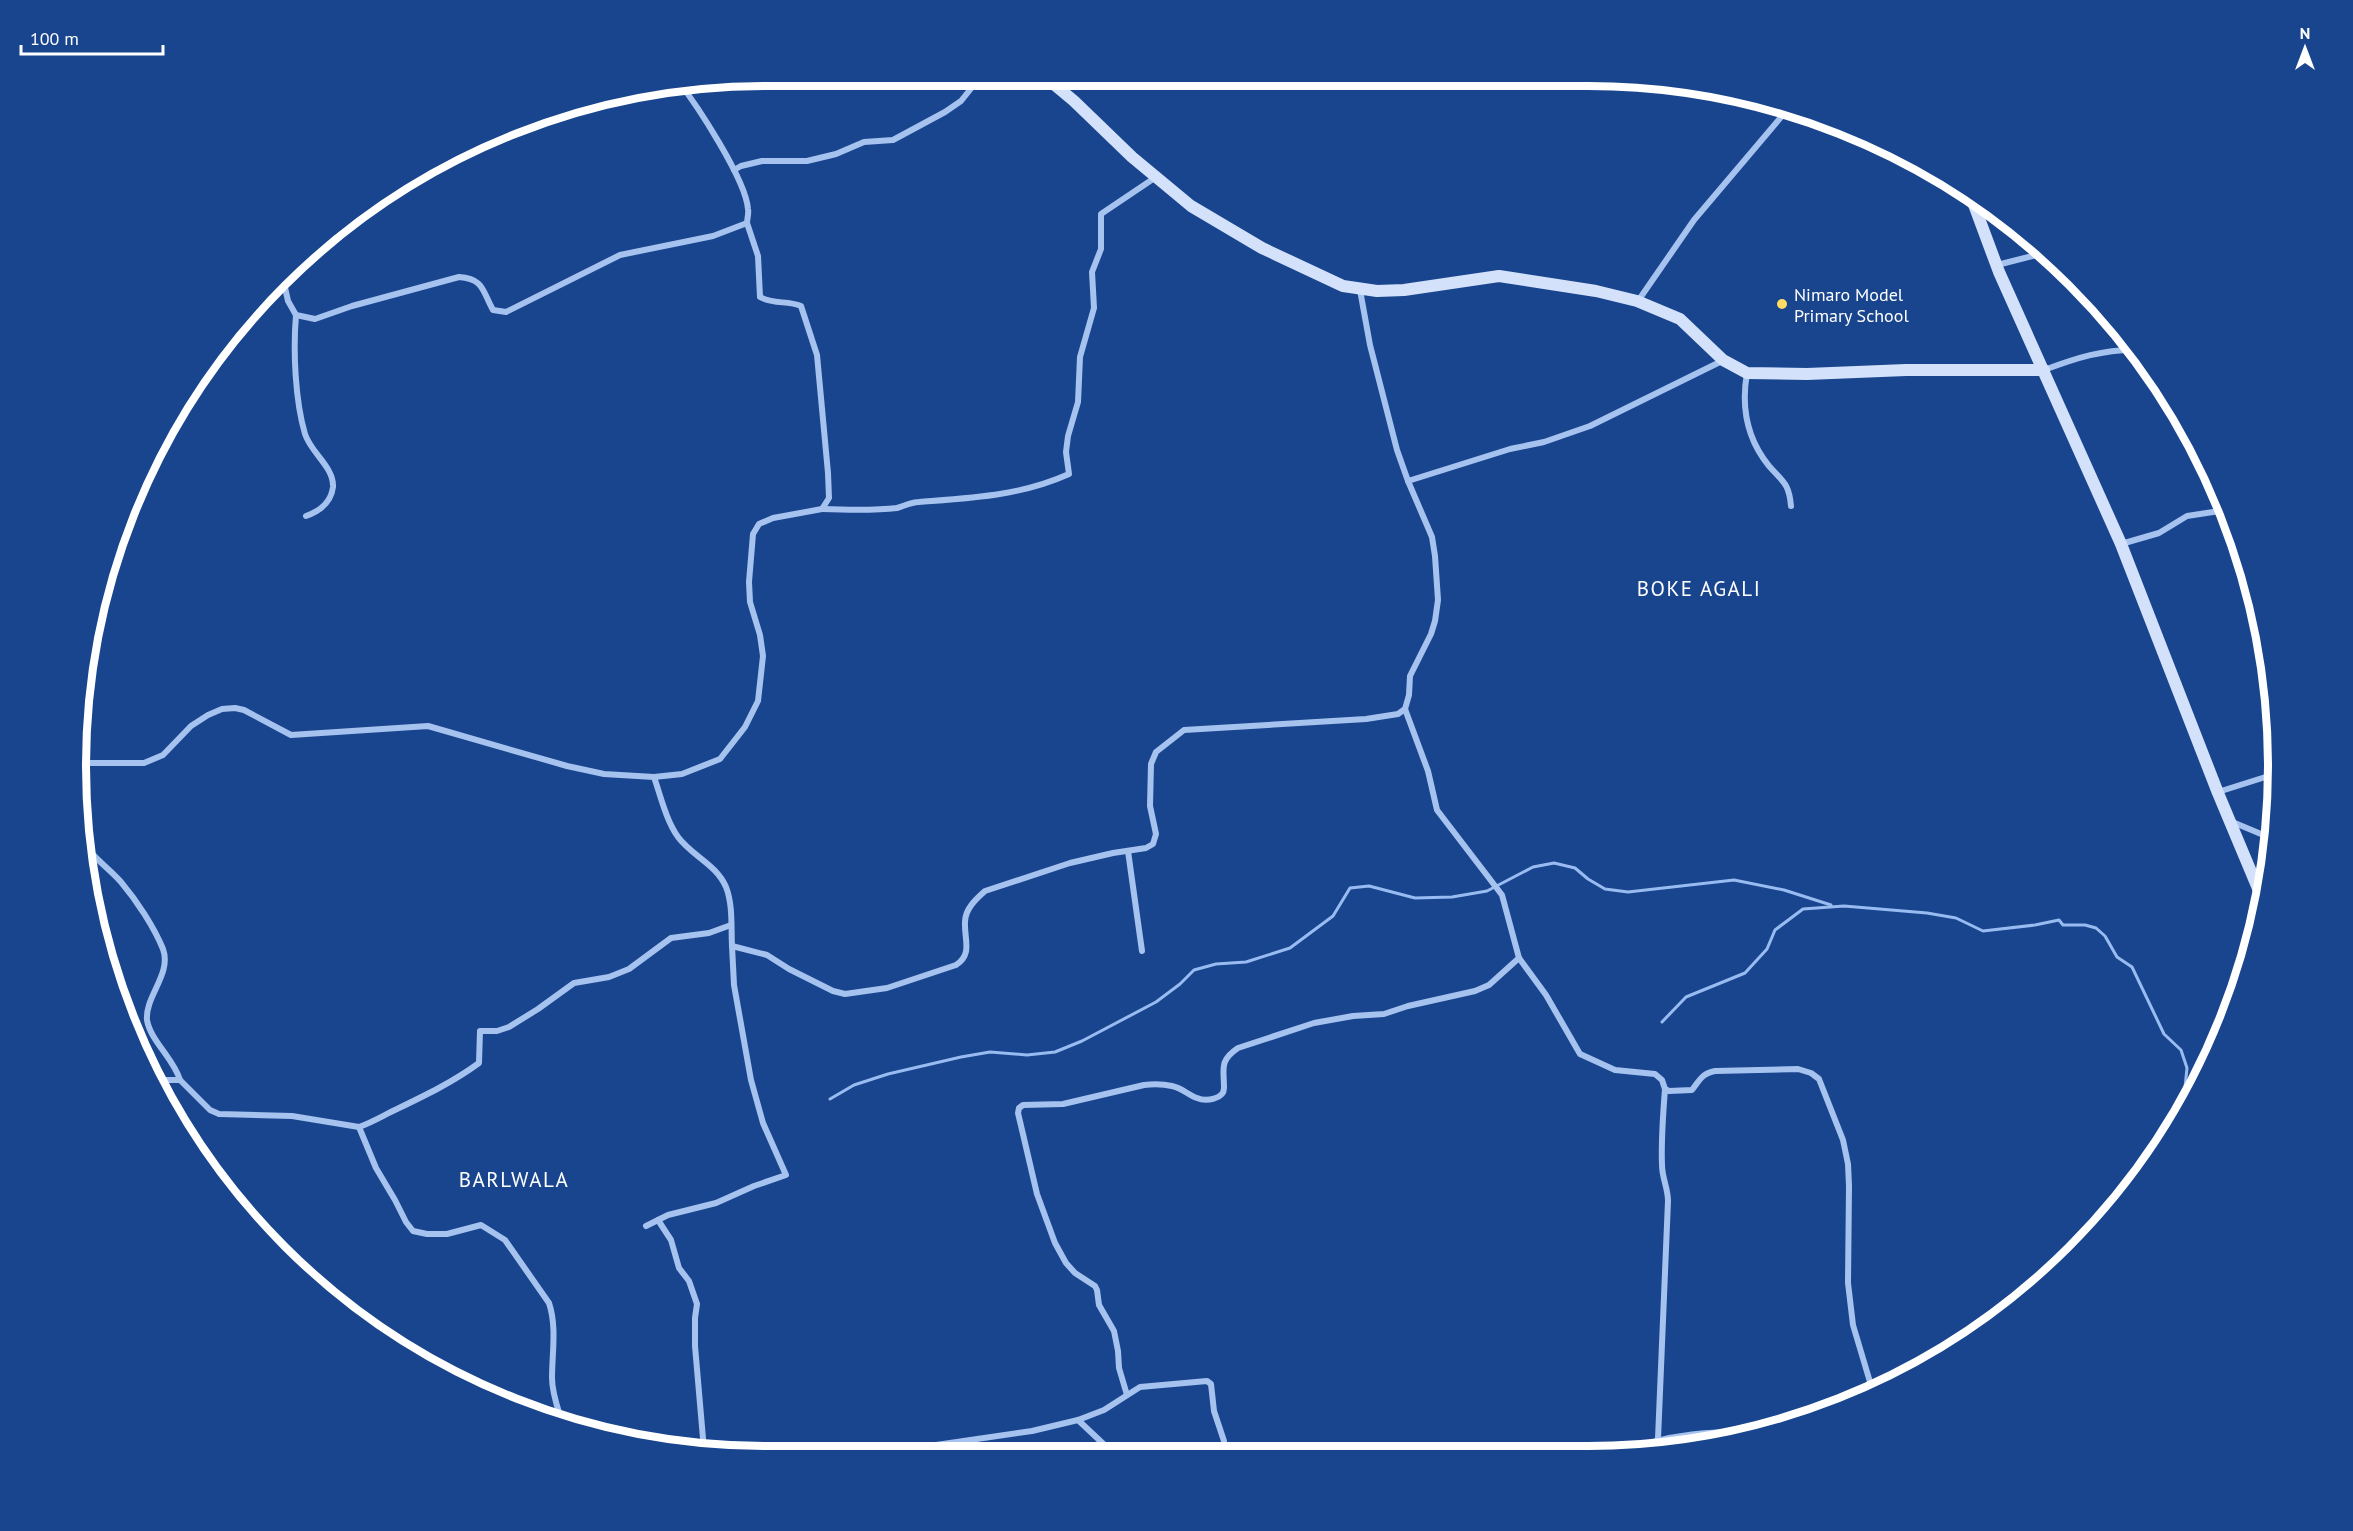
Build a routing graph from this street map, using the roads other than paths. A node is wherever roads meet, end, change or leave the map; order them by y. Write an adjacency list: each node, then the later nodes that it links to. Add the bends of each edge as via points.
1 (973, 86): 5 (street, via 945,112 893,140 864,142 807,161 762,161)
2 (1056, 86): 6 (street)
3 (685, 90): 5 (street)
4 (1783, 115): 13 (street, via 1694,220)
5 (734, 170): 8 (street, via 748,208)
6 (1156, 177): 12 (street, via 1191,206 1262,248 1329,281); 21 (street, via 1101,214 1101,249 1092,272 1094,308 1080,357 1078,402 1068,436 1068,474 1032,488 968,500 915,502 878,509)
7 (1975, 207): 10 (street)
8 (747, 223): 14 (street, via 713,236 620,255 506,312 493,310 473,278 459,277 315,319); 21 (street, via 759,256 760,297 801,306 817,355 829,498)
9 (2037, 255): 10 (street)
10 (1996, 265): 17 (street)
11 (285, 285): 14 (street)
12 (1360, 290): 13 (street, via 1404,290 1498,276); 19 (street, via 1370,345)
13 (1637, 301): 16 (street, via 1680,318)
14 (296, 315): 23 (street, via 297,382 306,436 326,466 333,486 328,503)
15 (2125, 350): 17 (street, via 2084,355)
16 (1723, 360): 18 (street); 19 (street, via 1590,426)
17 (2044, 370): 18 (street); 24 (street)
18 (1747, 373): 20 (street, via 1744,390 1750,437 1790,490)
19 (1408, 481): 25 (street, via 1432,537 1438,600 1431,634 1410,676)
20 (1791, 506)
21 (822, 508): 28 (street, via 773,518 759,524 753,534 750,602 763,656 759,700 745,727 720,759 682,774)
22 (2218, 511): 24 (street, via 2187,516 2159,533)
23 (306, 516)
24 (2121, 544): 29 (street)
25 (1405, 709): 32 (street, via 1398,714 1366,719 1184,730 1156,752 1151,765 1150,806 1156,834 1153,844); 38 (street, via 1428,771 1437,810 1502,894)
26 (86, 764): 28 (street, via 144,763 163,755 191,726 208,715 235,708 291,735 428,726 567,766 604,774)
27 (2268, 776): 29 (street)
28 (654, 777): 35 (street, via 679,838 720,876 730,901)
29 (2218, 792): 30 (street)
30 (2229, 821): 31 (street); 34 (street)
31 (2264, 835)
32 (1128, 851): 36 (street, via 1070,863 985,891 975,899 965,918 967,947 962,961 887,988 845,994 833,991 767,955); 37 (street)
33 (91, 853): 40 (street, via 121,882 163,950 164,967 147,1008 147,1021)
34 (2256, 885)
35 (731, 925): 36 (street); 42 (street, via 709,933 671,938 629,969 573,983 509,1027 480,1030 479,1063 433,1092)
36 (732, 946): 43 (street, via 734,985 751,1080 763,1123 786,1175 716,1203)
37 (1142, 951)
38 (1519, 958): 41 (street, via 1580,1053 1615,1070 1655,1074); 46 (street, via 1496,980 1475,992 1384,1014 1314,1023 1238,1047 1223,1065 1224,1092 1214,1098 1196,1098 1184,1090 1156,1084 1063,1104 1019,1108 1037,1194 1055,1243 1066,1263 1097,1290 1114,1331)
39 (163, 1080): 40 (street)
40 (180, 1080): 42 (street, via 219,1114 292,1116)
41 (1665, 1089): 45 (street, via 1692,1090 1700,1077 1714,1071 1798,1069 1819,1079 1843,1140 1848,1164 1850,1304); 50 (street, via 1662,1165 1668,1201)
42 (359, 1127): 47 (street, via 376,1168 409,1227 435,1234 487,1227 505,1240 547,1299 552,1311 553,1393)
43 (658, 1220): 44 (street); 52 (street, via 671,1240 679,1268 689,1281 697,1304 695,1346)
44 (646, 1226)
45 (1870, 1383)
46 (1127, 1395): 48 (street); 51 (street, via 1147,1385 1210,1382)
47 (559, 1413)
48 (1078, 1420): 54 (street, via 998,1437); 55 (street)
49 (1720, 1432): 50 (street)
50 (1659, 1439): 53 (street)
51 (1224, 1441)
52 (703, 1442)
53 (1651, 1442)
54 (922, 1446)
55 (1106, 1446)

